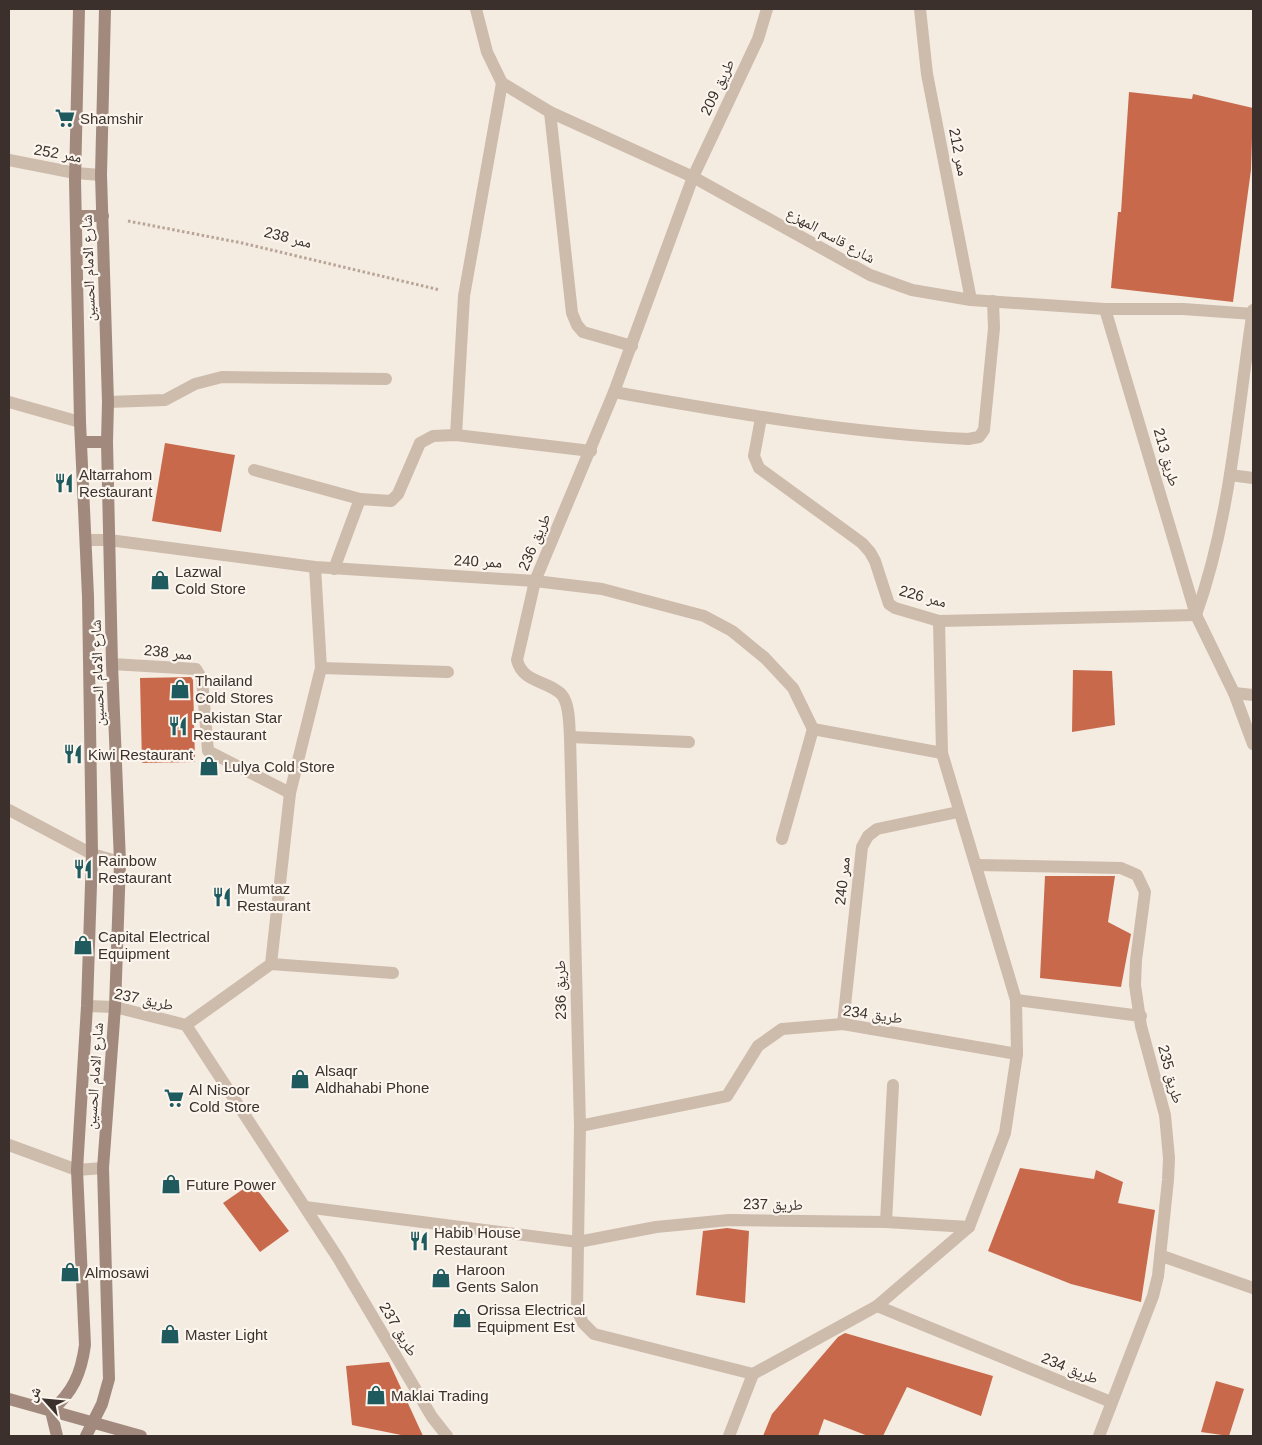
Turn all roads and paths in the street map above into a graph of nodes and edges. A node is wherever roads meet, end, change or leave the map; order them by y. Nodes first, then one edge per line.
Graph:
1 (80, 9) edge
2 (105, 9) edge
3 (476, 9) edge
4 (767, 9) edge
5 (920, 9) edge
6 (502, 84) junction
7 (550, 112) junction
8 (9, 160) edge
9 (76, 173) junction
10 (101, 175) junction
11 (693, 177) junction
12 (76, 216) junction
13 (103, 216) junction
14 (464, 296) junction
15 (971, 300) junction
16 (993, 301) junction
17 (1105, 308) junction
18 (1253, 310) edge
19 (1253, 314) edge
20 (632, 346) junction
21 (386, 379) dead end
22 (614, 392) junction
23 (9, 402) edge
24 (108, 402) junction
25 (761, 418) junction
26 (80, 422) junction
27 (456, 436) junction
28 (81, 442) junction
29 (107, 442) junction
30 (591, 451) junction
31 (254, 470) dead end
32 (1230, 475) junction
33 (1253, 478) edge
34 (360, 499) junction
35 (86, 540) junction
36 (109, 540) junction
37 (315, 567) junction
38 (334, 569) junction
39 (535, 581) junction
40 (1196, 615) junction
41 (939, 620) junction
42 (112, 664) junction
43 (321, 668) junction
44 (448, 672) dead end
45 (1234, 693) junction
46 (1253, 695) edge
47 (813, 729) junction
48 (570, 737) junction
49 (690, 742) dead end
50 (1253, 744) edge
51 (942, 753) junction
52 (290, 793) junction
53 (9, 810) edge
54 (958, 812) junction
55 (782, 839) dead end
56 (92, 854) junction
57 (120, 862) junction
58 (976, 865) junction
59 (271, 964) junction
60 (393, 974) dead end
61 (1016, 1000) junction
62 (87, 1006) junction
63 (115, 1007) junction
64 (1141, 1016) junction
65 (843, 1024) junction
66 (186, 1025) junction
67 (1017, 1054) junction
68 (893, 1085) dead end
69 (580, 1126) junction
70 (9, 1145) edge
71 (103, 1168) junction
72 (77, 1170) junction
73 (305, 1207) junction
74 (886, 1222) junction
75 (969, 1227) junction
76 (578, 1242) junction
77 (1162, 1256) junction
78 (1253, 1288) edge
79 (877, 1306) junction
80 (753, 1374) junction
81 (9, 1399) edge
82 (1111, 1402) junction
83 (51, 1411) junction
84 (432, 1417) junction
85 (94, 1423) junction
86 (57, 1436) edge
87 (86, 1436) edge
88 (141, 1436) edge
89 (437, 1436) edge
90 (447, 1436) edge
91 (729, 1436) edge
92 (1099, 1436) edge

1 - 9 street, شارع الامام الحسين
2 - 10 street, شارع الامام الحسين
3 - 6 street
4 - 11 street, طريق 209
5 - 15 street, ممر 212
6 - 7 street, شارع قاسم المهزع
6 - 14 street
7 - 11 street, شارع قاسم المهزع
7 - 20 street
8 - 9 street, ممر 252
9 - 10 street, ممر 252
9 - 12 street, شارع الامام الحسين
10 - 13 street, شارع الامام الحسين
11 - 15 street, شارع قاسم المهزع
11 - 20 street, طريق 236
12 - 13 street
12 - 26 street, شارع الامام الحسين
13 - 14 path, ممر 238
13 - 24 street, شارع الامام الحسين
14 - 27 street
15 - 16 street, شارع قاسم المهزع
16 - 17 street, شارع قاسم المهزع
16 - 25 street
17 - 19 street, شارع قاسم المهزع
17 - 40 street, طريق 213
18 - 19 street
19 - 32 street
20 - 22 street, طريق 236
21 - 24 street
22 - 25 street
22 - 30 street, طريق 236
23 - 26 street
24 - 29 street, شارع الامام الحسين
25 - 41 street, ممر 226
26 - 28 street, شارع الامام الحسين
27 - 30 street
27 - 34 street
28 - 29 street
28 - 35 street, شارع الامام الحسين
29 - 36 street, شارع الامام الحسين
30 - 39 street, طريق 236
31 - 34 street
32 - 33 street
32 - 40 street
34 - 38 street
35 - 36 street, ممر 240
35 - 56 street, شارع الامام الحسين
36 - 37 street, ممر 240
36 - 42 street, شارع الامام الحسين
37 - 38 street, ممر 240
37 - 43 street
38 - 39 street, ممر 240
39 - 47 street, ممر 240
39 - 48 street, طريق 236
40 - 41 street, ممر 226
40 - 45 street, طريق 213
41 - 51 street
42 - 52 street, ممر 238
42 - 57 street, شارع الامام الحسين
43 - 44 street
43 - 52 street
45 - 46 street
45 - 50 street, طريق 213
47 - 51 street
47 - 55 street
48 - 49 street
48 - 69 street, طريق 236
51 - 54 street
52 - 59 street
53 - 56 street
54 - 58 street
54 - 65 street, ممر 240
56 - 57 street
56 - 62 street, شارع الامام الحسين
57 - 63 street, شارع الامام الحسين
58 - 61 street
58 - 64 street, طريق 235
59 - 60 street
59 - 66 street
61 - 64 street
61 - 67 street
62 - 63 street, طريق 237
62 - 72 street, شارع الامام الحسين
63 - 66 street, طريق 237
63 - 71 street, شارع الامام الحسين
64 - 77 street, طريق 235
65 - 67 street, طريق 234
65 - 69 street, طريق 234
66 - 73 street, طريق 237
67 - 75 street
68 - 74 street
69 - 76 street, طريق 236
70 - 72 street
71 - 72 street
71 - 85 street, شارع الامام الحسين
72 - 83 street, شارع الامام الحسين
73 - 76 street, طريق 237
73 - 84 street, طريق 237
74 - 75 street, طريق 237
74 - 76 street, طريق 237
75 - 79 street
76 - 80 street
77 - 78 street
77 - 82 street, طريق 235
79 - 80 street
79 - 82 street, طريق 234
80 - 91 street
81 - 83 street
82 - 92 street, طريق 235
83 - 85 street
83 - 86 street
84 - 89 street, طريق 237
84 - 90 street, طريق 237
85 - 87 street, شارع الامام الحسين
85 - 88 street

